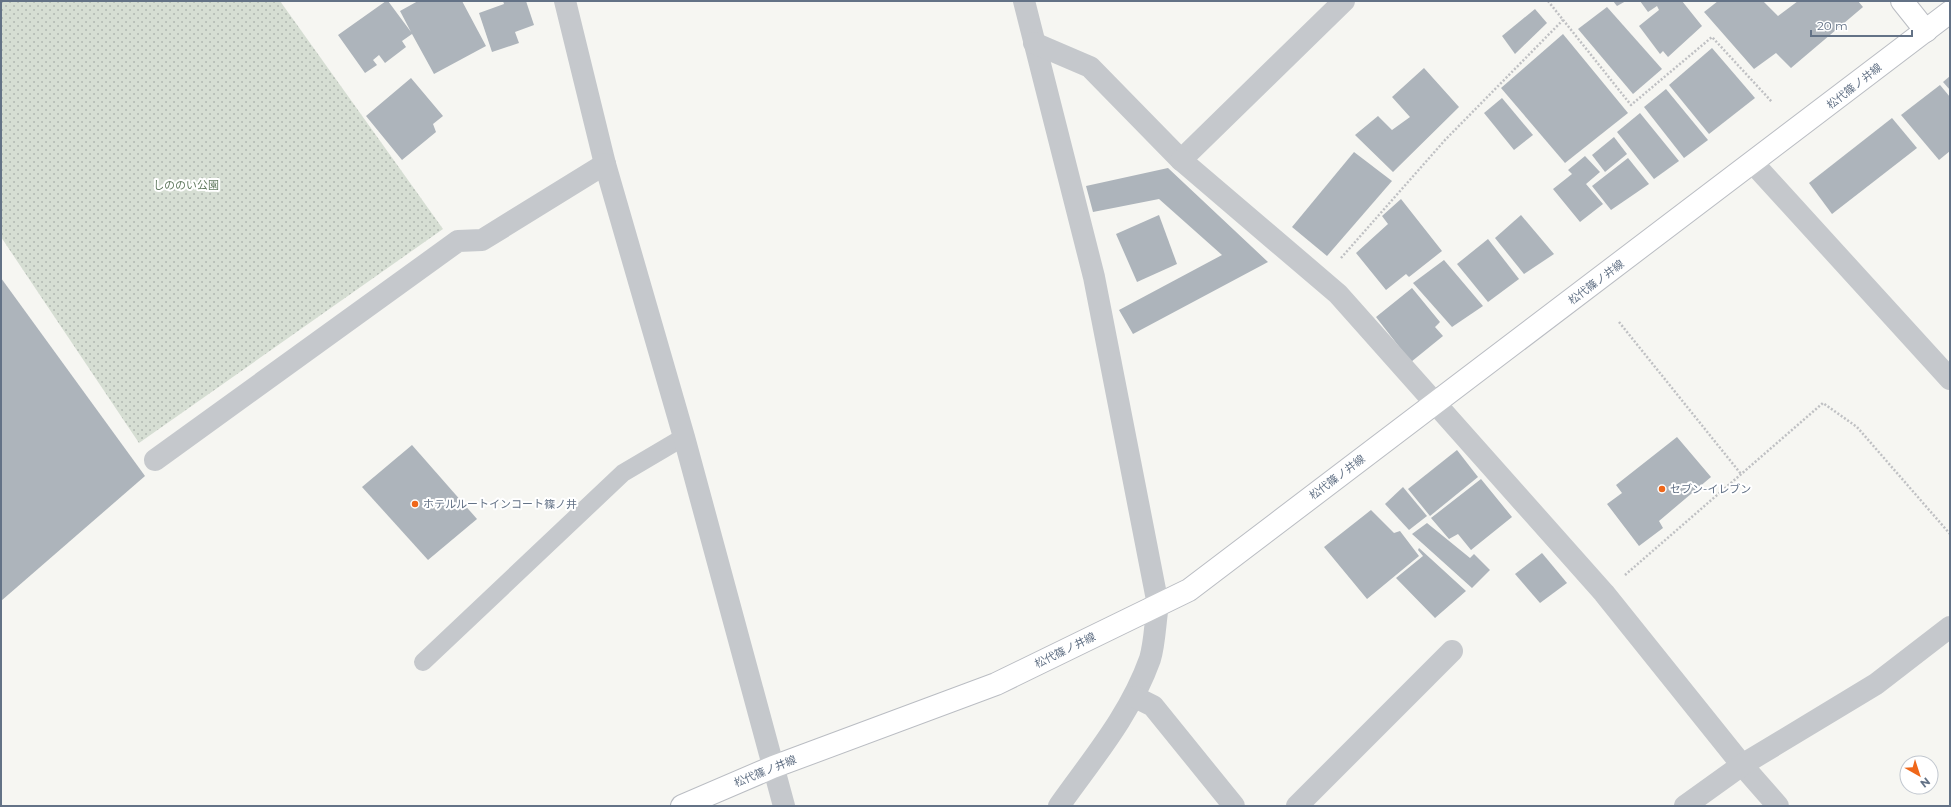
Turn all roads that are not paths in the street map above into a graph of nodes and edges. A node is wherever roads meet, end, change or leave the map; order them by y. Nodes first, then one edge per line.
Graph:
1 (565, 1) edge
2 (1024, 1) edge
3 (1344, 1) edge
4 (1902, 1) edge
5 (1950, 12) edge
6 (1926, 31) junction
7 (1034, 43) junction
8 (1181, 160) junction
9 (1753, 163) junction
10 (605, 164) junction
11 (1950, 379) edge
12 (1435, 403) junction
13 (684, 437) junction
14 (155, 460) dead end
15 (1158, 605) junction
16 (1950, 627) edge
17 (1452, 651) dead end
18 (423, 662) dead end
19 (1134, 697) junction
20 (1742, 765) junction
21 (773, 767) junction
22 (682, 806) edge
23 (784, 806) edge
24 (1059, 806) edge
25 (1234, 806) edge
26 (1297, 806) edge
27 (1685, 806) edge
28 (1778, 806) edge

1 - 10 street
2 - 7 street
3 - 8 street
4 - 6 main road
5 - 6 main road, 松代篠ノ井線
6 - 9 main road, 松代篠ノ井線
7 - 8 street
7 - 15 street
8 - 12 street
9 - 11 street
9 - 12 main road, 松代篠ノ井線
10 - 13 street
10 - 14 street
12 - 15 main road, 松代篠ノ井線
12 - 20 street
13 - 18 lane
13 - 21 street
15 - 19 street
15 - 21 main road, 松代篠ノ井線
16 - 20 street
17 - 26 street
19 - 24 street
19 - 25 street
20 - 27 street
20 - 28 street
21 - 22 main road, 松代篠ノ井線
21 - 23 street

